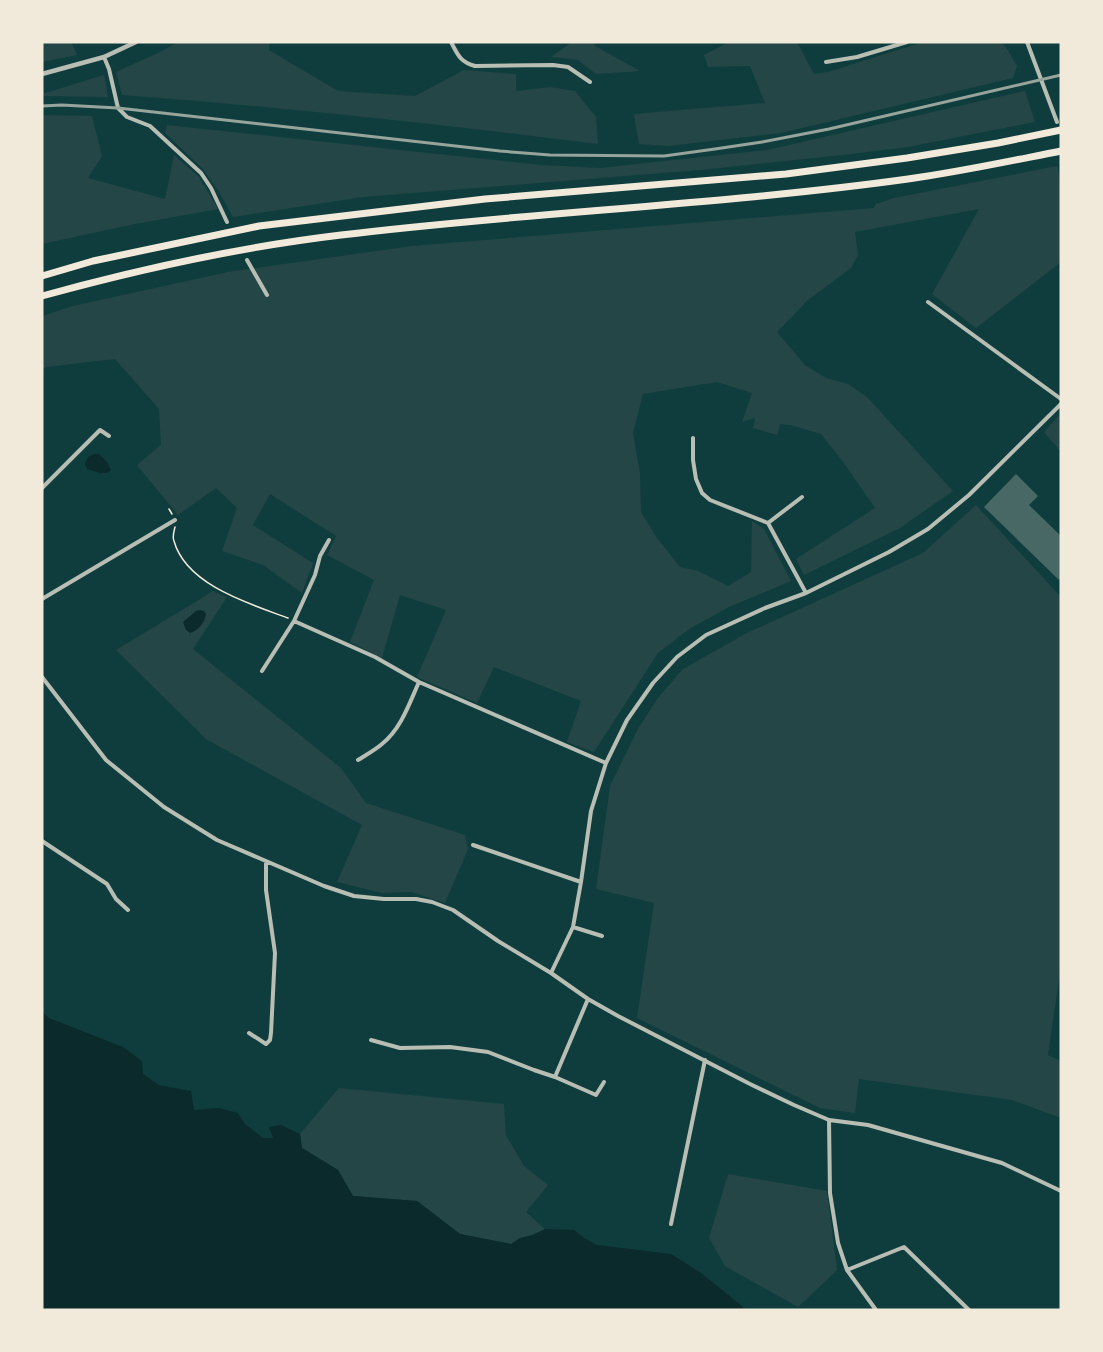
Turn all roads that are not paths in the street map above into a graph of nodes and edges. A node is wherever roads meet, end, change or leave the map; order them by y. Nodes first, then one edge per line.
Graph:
1 (136, 42) edge
2 (451, 42) edge
3 (907, 42) edge
4 (1027, 42) edge
5 (104, 57) junction
6 (826, 62) dead end
7 (42, 74) edge
8 (590, 82) dead end
9 (1059, 126) edge
10 (1061, 151) edge
11 (227, 222) dead end
12 (247, 260) dead end
13 (42, 276) edge
14 (267, 295) dead end
15 (42, 296) edge
16 (928, 302) dead end
17 (1061, 399) edge
18 (1061, 404) edge
19 (109, 436) dead end
20 (693, 438) dead end
21 (42, 488) edge
22 (802, 497) dead end
23 (175, 520) road end
24 (768, 523) junction
25 (329, 540) dead end
26 (806, 593) junction
27 (42, 599) edge
28 (294, 621) junction
29 (262, 671) dead end
30 (42, 677) edge
31 (419, 682) junction
32 (358, 760) dead end
33 (606, 763) junction
34 (42, 841) edge
35 (473, 845) dead end
36 (266, 861) junction
37 (581, 882) junction
38 (128, 910) dead end
39 (573, 927) junction
40 (602, 936) dead end
41 (551, 973) junction
42 (588, 999) junction
43 (249, 1034) dead end
44 (371, 1040) dead end
45 (705, 1060) junction
46 (555, 1077) junction
47 (604, 1082) dead end
48 (829, 1120) junction
49 (1061, 1191) edge
50 (671, 1224) dead end
51 (847, 1270) junction
52 (876, 1310) edge
53 (969, 1310) edge

1 - 5 street
2 - 8 street
3 - 6 street
4 - 9 street
5 - 7 street
5 - 11 street
9 - 13 highway
10 - 15 highway
12 - 14 street
16 - 17 street
18 - 26 street
19 - 21 street
20 - 24 street
22 - 24 street
23 - 27 street
24 - 26 street
25 - 28 street
26 - 33 street
28 - 29 street
28 - 31 street
30 - 36 street
31 - 32 street
31 - 33 street
33 - 37 street
34 - 38 street
35 - 37 street
36 - 41 street
36 - 43 street
37 - 39 street
39 - 40 street
39 - 41 street
41 - 42 street
42 - 45 street
42 - 46 street
44 - 46 street
45 - 48 street
45 - 50 street
46 - 47 street
48 - 49 street
48 - 51 street
51 - 52 street
51 - 53 street

